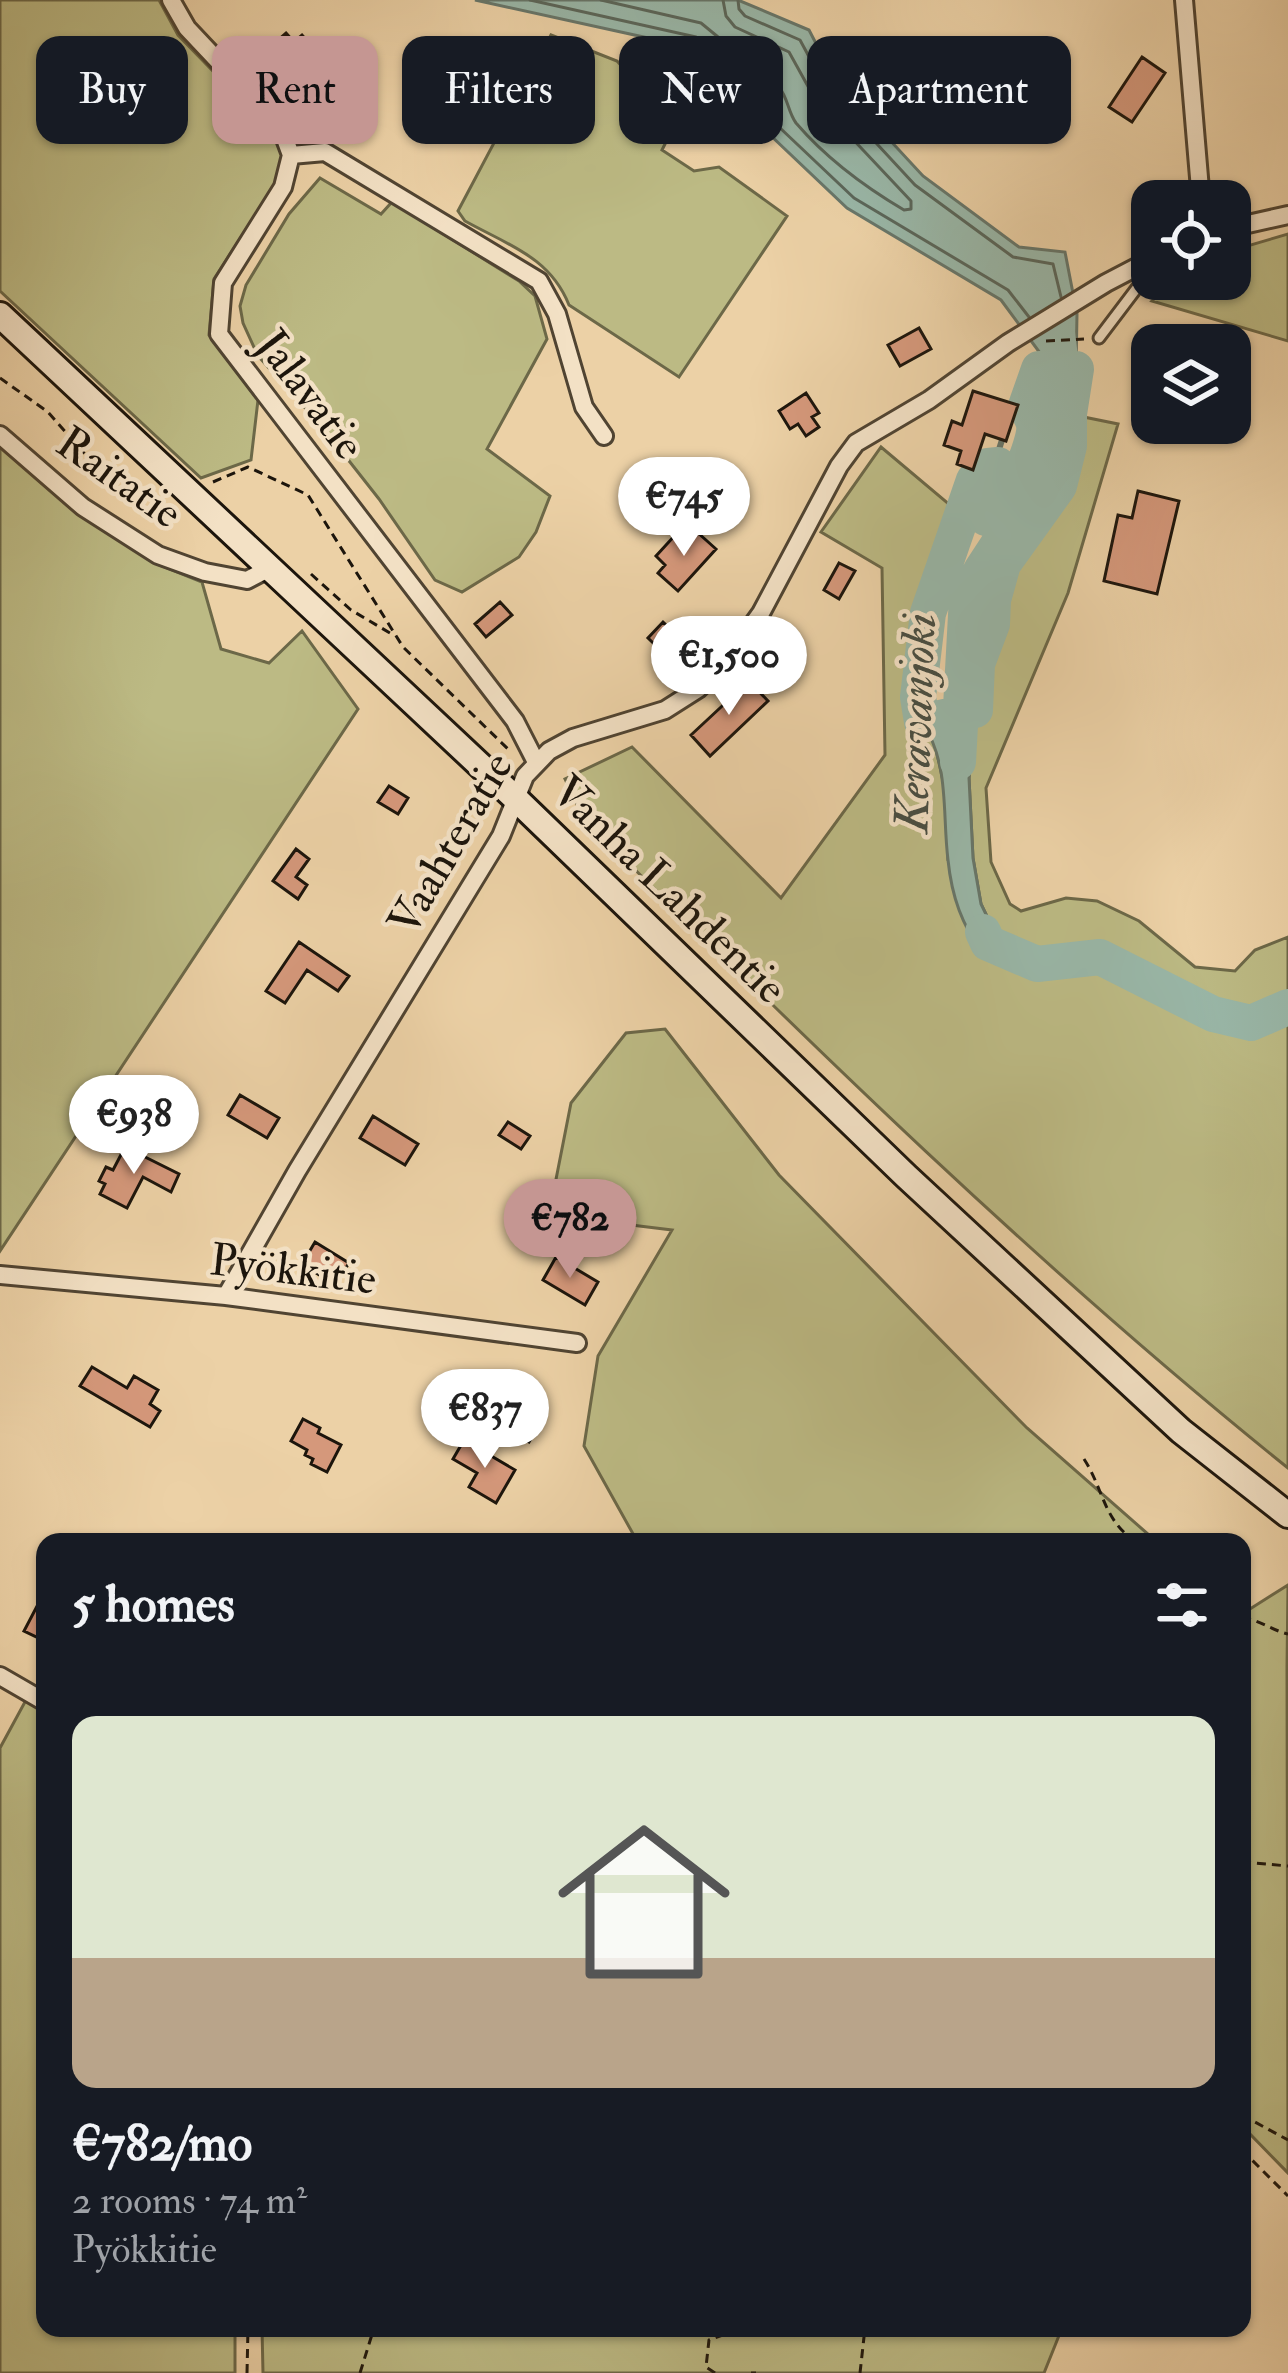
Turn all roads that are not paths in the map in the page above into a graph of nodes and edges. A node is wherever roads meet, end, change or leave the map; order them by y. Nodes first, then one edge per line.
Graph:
1 (171, 0) edge
2 (1184, 0) edge
3 (292, 155) junction
4 (1199, 180) edge
5 (1288, 215) edge
6 (1251, 223) edge
7 (1131, 270) edge
8 (1131, 296) edge
9 (0, 315) edge
10 (1099, 338) road end
11 (0, 435) edge
12 (604, 436) dead end
13 (270, 568) junction
14 (526, 779) junction
15 (0, 1275) edge
16 (226, 1296) junction
17 (577, 1342) dead end
18 (1288, 1515) edge
19 (0, 1676) edge
20 (36, 1697) edge

1 - 3 street
2 - 4 street
3 - 12 street
3 - 14 street, Jalavatie
5 - 6 street
7 - 14 street, Vaahteratie
8 - 10 lane
9 - 13 main road, Vanha Lahdentie
11 - 13 street, Raitatie
13 - 14 main road, Vanha Lahdentie
14 - 16 street, Vaahteratie
14 - 18 main road, Vanha Lahdentie
15 - 16 street, Pyökkitie
16 - 17 street, Pyökkitie
19 - 20 street

